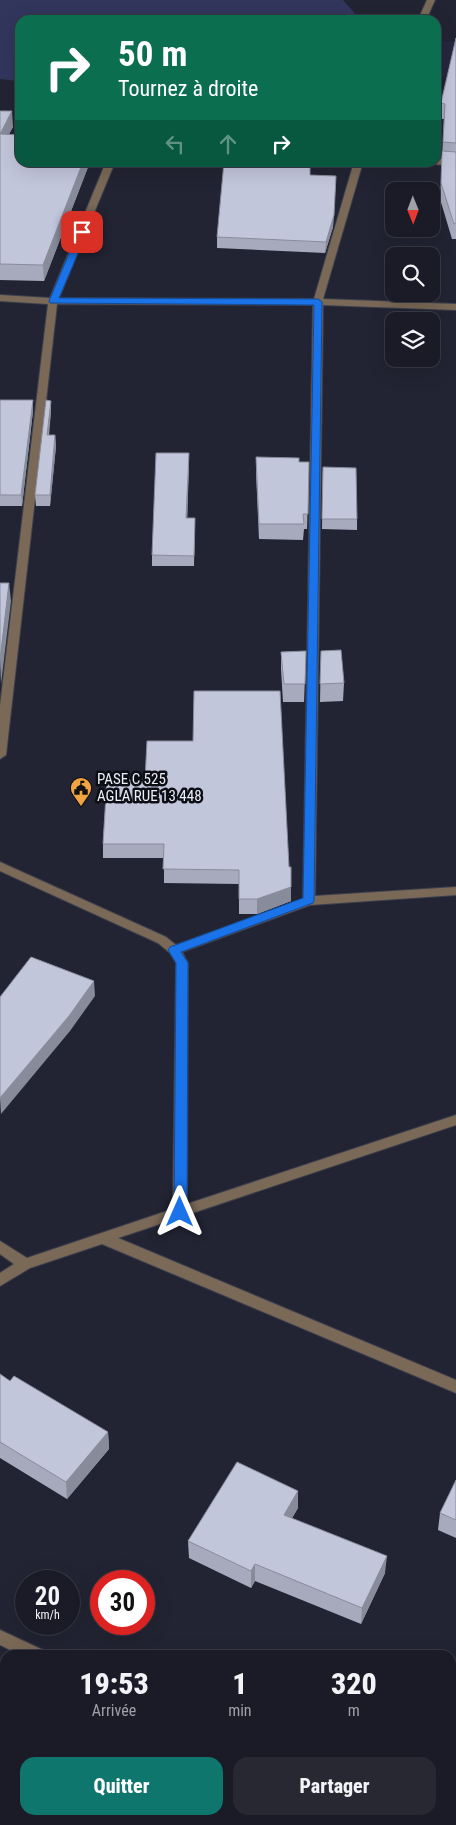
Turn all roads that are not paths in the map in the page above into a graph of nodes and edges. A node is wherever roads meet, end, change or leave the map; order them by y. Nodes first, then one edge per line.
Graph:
1 (431, 0) edge
2 (424, 15) edge
3 (441, 162) edge
4 (456, 163) edge
5 (109, 167) edge
6 (358, 167) edge
7 (0, 298) edge
8 (53, 301) junction
9 (318, 302) junction
10 (456, 307) edge
11 (0, 755) edge
12 (0, 866) edge
13 (456, 891) edge
14 (309, 901) junction
15 (174, 950) junction
16 (456, 1120) edge
17 (180, 1212) junction
18 (103, 1238) junction
19 (0, 1247) edge
20 (26, 1264) junction
21 (0, 1280) edge
22 (456, 1387) edge
23 (0, 1637) edge
24 (27, 1650) edge

1 - 2 street
3 - 4 street
5 - 8 street
6 - 9 street
7 - 8 street
8 - 9 street
8 - 11 street
9 - 10 street
9 - 14 street
12 - 15 street
13 - 14 street
14 - 15 street
15 - 17 street
16 - 17 street
17 - 18 street
18 - 20 street
18 - 22 street
19 - 20 street
20 - 21 street
23 - 24 street

